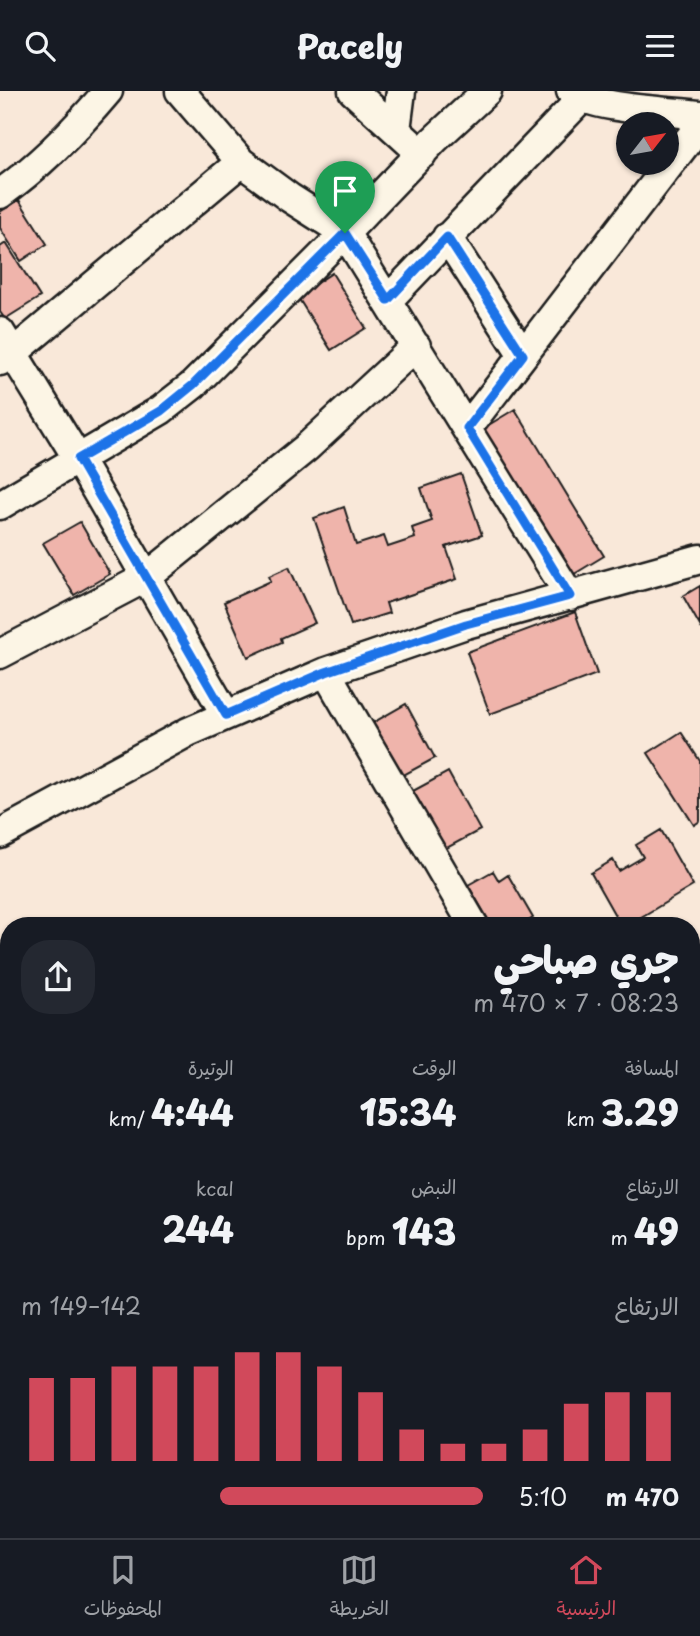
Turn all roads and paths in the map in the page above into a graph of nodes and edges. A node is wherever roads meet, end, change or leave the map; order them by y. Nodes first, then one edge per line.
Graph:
1 (108, 91) edge
2 (180, 91) edge
3 (353, 91) edge
4 (401, 91) edge
5 (487, 91) edge
6 (577, 94) edge
7 (700, 115) edge
8 (700, 125) edge
9 (396, 130) junction
10 (422, 154) junction
11 (241, 162) junction
12 (0, 194) edge
13 (345, 233) junction
14 (447, 237) junction
15 (388, 300) junction
16 (416, 346) junction
17 (4, 349) edge
18 (523, 355) junction
19 (467, 428) junction
20 (78, 459) junction
21 (0, 505) edge
22 (700, 559) edge
23 (148, 577) junction
24 (570, 596) junction
25 (0, 654) edge
26 (326, 672) junction
27 (226, 715) junction
28 (1, 833) edge
29 (469, 917) edge

1 - 12 street
2 - 11 street
3 - 9 street
4 - 9 street
5 - 10 street
6 - 7 street
6 - 14 street
8 - 18 street
9 - 10 street
10 - 13 street
11 - 13 street
11 - 17 street
13 - 15 street
13 - 20 street
14 - 15 street
14 - 18 street
15 - 16 street
16 - 19 street
16 - 23 street
17 - 20 street
18 - 19 street
19 - 24 street
20 - 21 street
20 - 23 street
22 - 24 street
23 - 25 street
23 - 27 street
24 - 26 street
26 - 27 street
26 - 29 street
27 - 28 street

